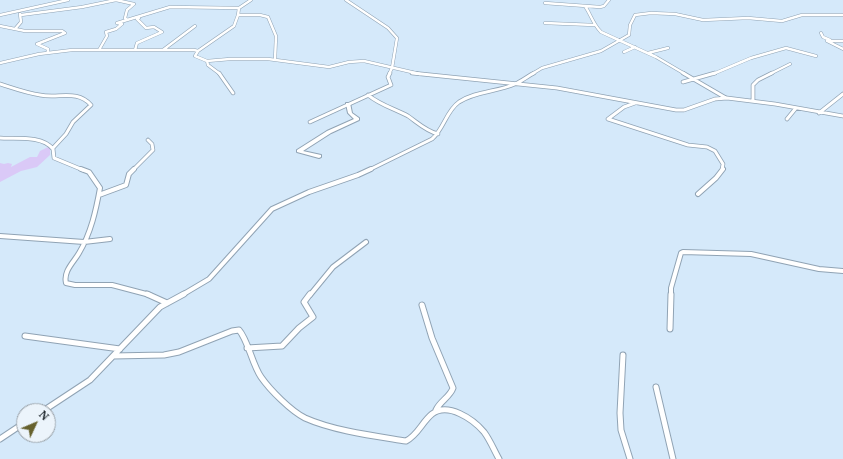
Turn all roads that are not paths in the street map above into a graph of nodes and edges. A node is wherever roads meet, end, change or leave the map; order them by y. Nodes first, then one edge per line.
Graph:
1 (68, 0) edge
2 (251, 0) edge
3 (346, 0) edge
4 (608, 0) edge
5 (137, 2) dead end
6 (544, 3) dead end
7 (134, 4) junction
8 (585, 6) junction
9 (239, 8) junction
10 (16, 12) junction
11 (0, 15) edge
12 (22, 15) junction
13 (238, 15) junction
14 (843, 15) edge
15 (141, 17) junction
16 (127, 20) junction
17 (545, 23) dead end
18 (594, 25) junction
19 (0, 26) edge
20 (195, 26) dead end
21 (16, 28) junction
22 (821, 33) dead end
23 (830, 40) junction
24 (619, 41) junction
25 (843, 41) edge
26 (635, 46) junction
27 (668, 48) dead end
28 (843, 49) edge
29 (99, 50) junction
30 (135, 50) junction
31 (162, 50) junction
32 (198, 51) junction
33 (624, 52) dead end
34 (44, 53) junction
35 (648, 53) junction
36 (816, 56) dead end
37 (275, 60) junction
38 (207, 61) junction
39 (0, 63) edge
40 (790, 64) dead end
41 (392, 68) junction
42 (695, 79) junction
43 (683, 82) dead end
44 (0, 84) edge
45 (515, 84) junction
46 (233, 93) dead end
47 (368, 95) junction
48 (843, 95) edge
49 (727, 98) junction
50 (753, 101) junction
51 (640, 102) junction
52 (348, 104) junction
53 (796, 108) junction
54 (819, 113) junction
55 (843, 116) edge
56 (787, 119) dead end
57 (310, 122) dead end
58 (438, 134) junction
59 (0, 138) edge
60 (148, 140) dead end
61 (53, 148) junction
62 (319, 156) dead end
63 (99, 194) junction
64 (698, 194) dead end
65 (0, 236) edge
66 (110, 238) dead end
67 (84, 242) junction
68 (366, 242) dead end
69 (843, 271) edge
70 (167, 303) junction
71 (422, 305) dead end
72 (670, 329) dead end
73 (25, 336) dead end
74 (247, 348) junction
75 (120, 349) junction
76 (623, 355) dead end
77 (114, 356) junction
78 (656, 387) dead end
79 (55, 403) edge
80 (436, 410) junction
81 (16, 429) edge
82 (0, 439) edge
83 (499, 459) edge
84 (630, 459) edge
85 (673, 459) edge

1 - 10 street
2 - 9 street
3 - 41 street
4 - 8 street
5 - 7 street
6 - 8 street
7 - 12 street
7 - 16 street
8 - 18 street
9 - 13 street
9 - 15 street
10 - 11 street
10 - 12 street
12 - 21 street
13 - 32 street
13 - 37 street
14 - 24 street
15 - 16 street
15 - 30 street
16 - 29 street
17 - 18 street
18 - 24 street
19 - 21 street
20 - 31 street
21 - 34 street
22 - 23 street
23 - 25 street
23 - 28 street
24 - 26 street
24 - 45 street
26 - 33 street
26 - 35 street
27 - 35 street
29 - 30 street
29 - 34 street
30 - 31 street
31 - 32 street
32 - 38 street
34 - 39 street
35 - 42 street
36 - 42 street
37 - 38 street
37 - 41 street
38 - 46 street
40 - 50 street
41 - 45 street
41 - 47 street
42 - 43 street
42 - 49 street
44 - 61 street
45 - 51 street
45 - 58 street
47 - 52 street
47 - 58 street
48 - 54 street
49 - 50 street
49 - 51 street
50 - 53 street
51 - 64 street
52 - 57 street
52 - 62 street
53 - 54 street
53 - 56 street
54 - 55 street
58 - 70 street
59 - 61 street
60 - 63 street
61 - 63 street
63 - 67 street
65 - 67 street
66 - 67 street
67 - 70 street
68 - 74 street
69 - 72 street
70 - 75 street
71 - 80 street
73 - 75 street
74 - 77 street
74 - 80 street
75 - 77 street
76 - 84 street
77 - 79 street
78 - 85 street
80 - 83 street
81 - 82 street

